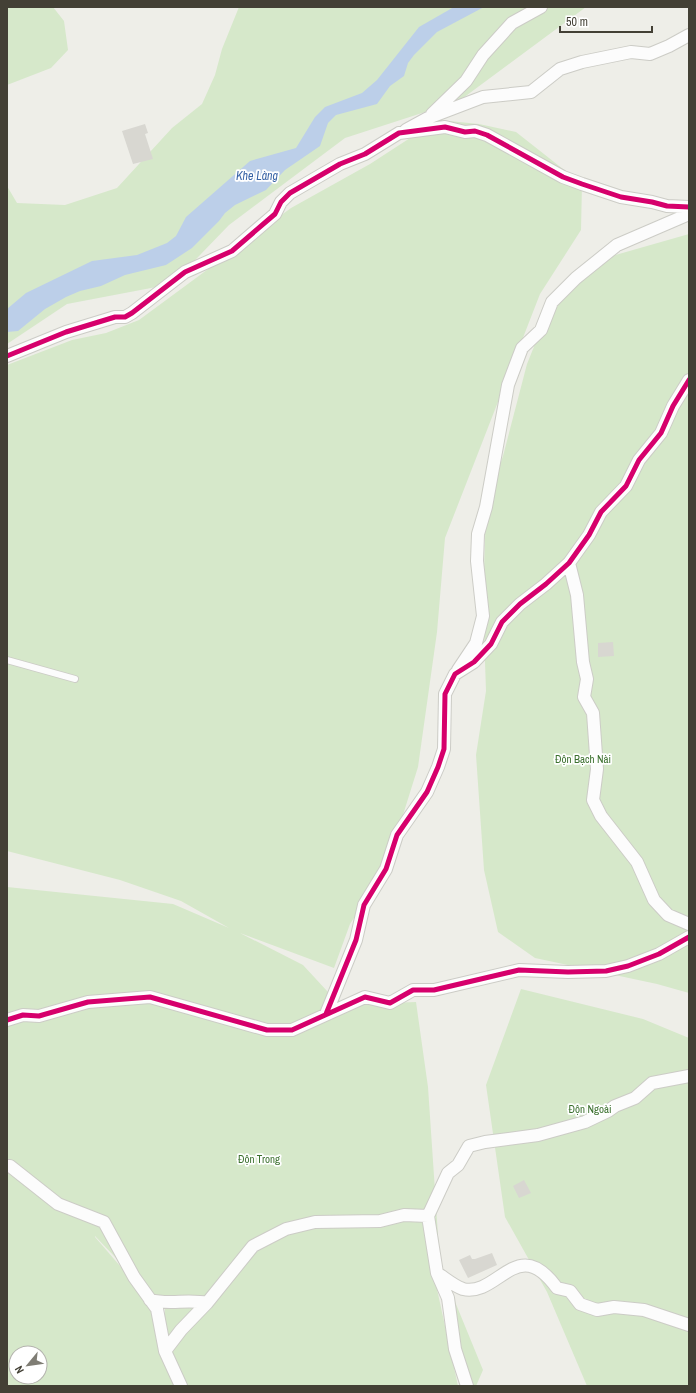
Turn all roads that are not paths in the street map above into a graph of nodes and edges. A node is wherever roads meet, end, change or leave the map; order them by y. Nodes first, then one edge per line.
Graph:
1 (541, 7) edge
2 (689, 36) edge
3 (428, 118) junction
4 (399, 133) junction
5 (689, 207) edge
6 (689, 214) edge
7 (7, 356) edge
8 (689, 380) edge
9 (569, 563) junction
10 (7, 660) edge
11 (455, 674) junction
12 (75, 679) dead end
13 (689, 924) edge
14 (689, 938) edge
15 (326, 1014) junction
16 (7, 1020) edge
17 (689, 1076) edge
18 (7, 1166) edge
19 (428, 1216) junction
20 (437, 1273) junction
21 (150, 1300) junction
22 (207, 1303) junction
23 (689, 1325) edge
24 (165, 1351) junction
25 (181, 1386) edge
26 (467, 1386) edge

1 - 3 street
2 - 3 street
3 - 4 street
4 - 5 street
4 - 7 street
6 - 11 street
8 - 9 street
9 - 11 street
9 - 13 street
10 - 12 lane
11 - 15 street
14 - 15 street
15 - 16 street
17 - 19 street
18 - 21 street
19 - 20 street
19 - 22 street
20 - 23 street
20 - 26 street
21 - 22 street
21 - 24 street
22 - 24 street
24 - 25 street

